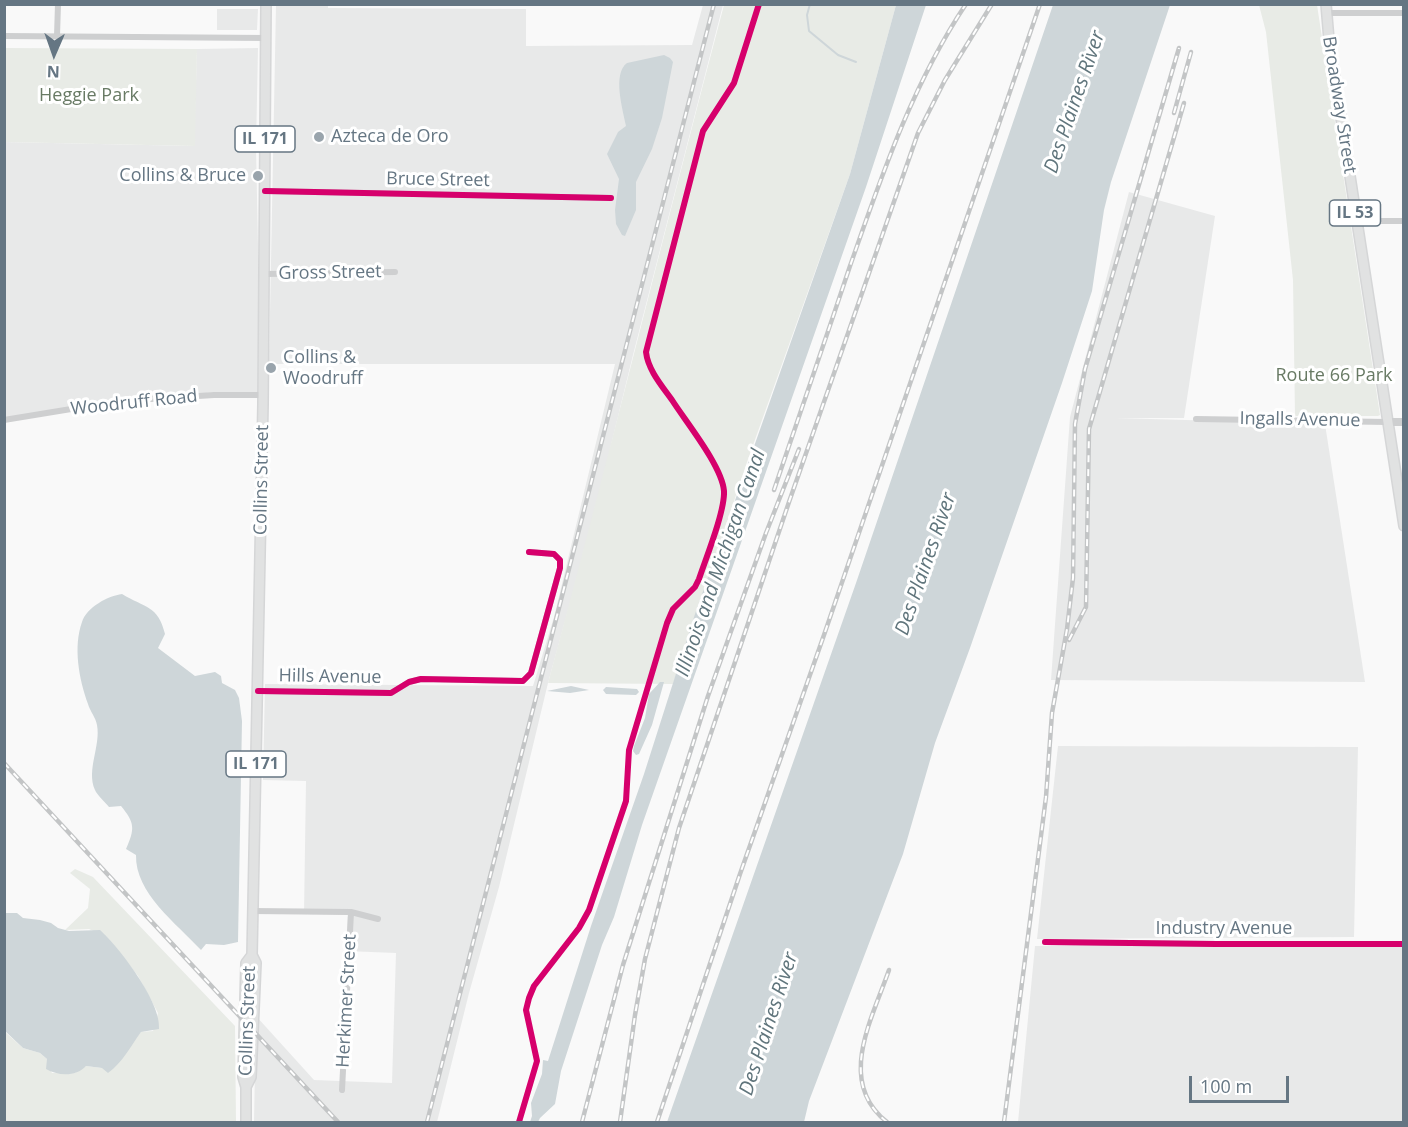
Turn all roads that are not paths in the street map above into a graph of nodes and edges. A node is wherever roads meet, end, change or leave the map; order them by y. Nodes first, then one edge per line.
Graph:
1 (58, 4) edge
2 (266, 4) edge
3 (1326, 9) edge
4 (1404, 13) edge
5 (4, 36) edge
6 (57, 36) junction
7 (266, 38) junction
8 (265, 191) junction
9 (611, 198) dead end
10 (1357, 221) junction
11 (1404, 221) edge
12 (395, 272) dead end
13 (265, 274) junction
14 (263, 395) junction
15 (1196, 418) dead end
16 (4, 420) edge
17 (1387, 422) junction
18 (1404, 422) edge
19 (1404, 526) edge
20 (529, 552) dead end
21 (258, 691) junction
22 (253, 911) junction
23 (351, 912) junction
24 (378, 919) dead end
25 (1045, 942) dead end
26 (1404, 944) edge
27 (342, 1090) dead end
28 (246, 1122) edge

1 - 6 street
2 - 7 main road, Collins Street / IL 171
3 - 4 street
3 - 10 main road, Broadway Street / IL 53
5 - 6 street
6 - 7 street
7 - 8 main road, Collins Street / IL 171
8 - 9 street, Bruce Street
8 - 13 main road, Collins Street / IL 171
10 - 11 street
10 - 17 main road, Broadway Street / IL 53
12 - 13 street, Gross Street
13 - 14 main road, Collins Street / IL 171
14 - 16 street, Woodruff Road
14 - 21 main road, Collins Street / IL 171
15 - 17 street, Ingalls Avenue
17 - 18 street, Ingalls Avenue
17 - 19 main road, Broadway Street / IL 53
20 - 21 street, Hills Avenue
21 - 22 main road, Collins Street / IL 171
22 - 23 street
22 - 28 main road, Collins Street / IL 171
23 - 24 street
23 - 27 street, Herkimer Street
25 - 26 street, Industry Avenue

